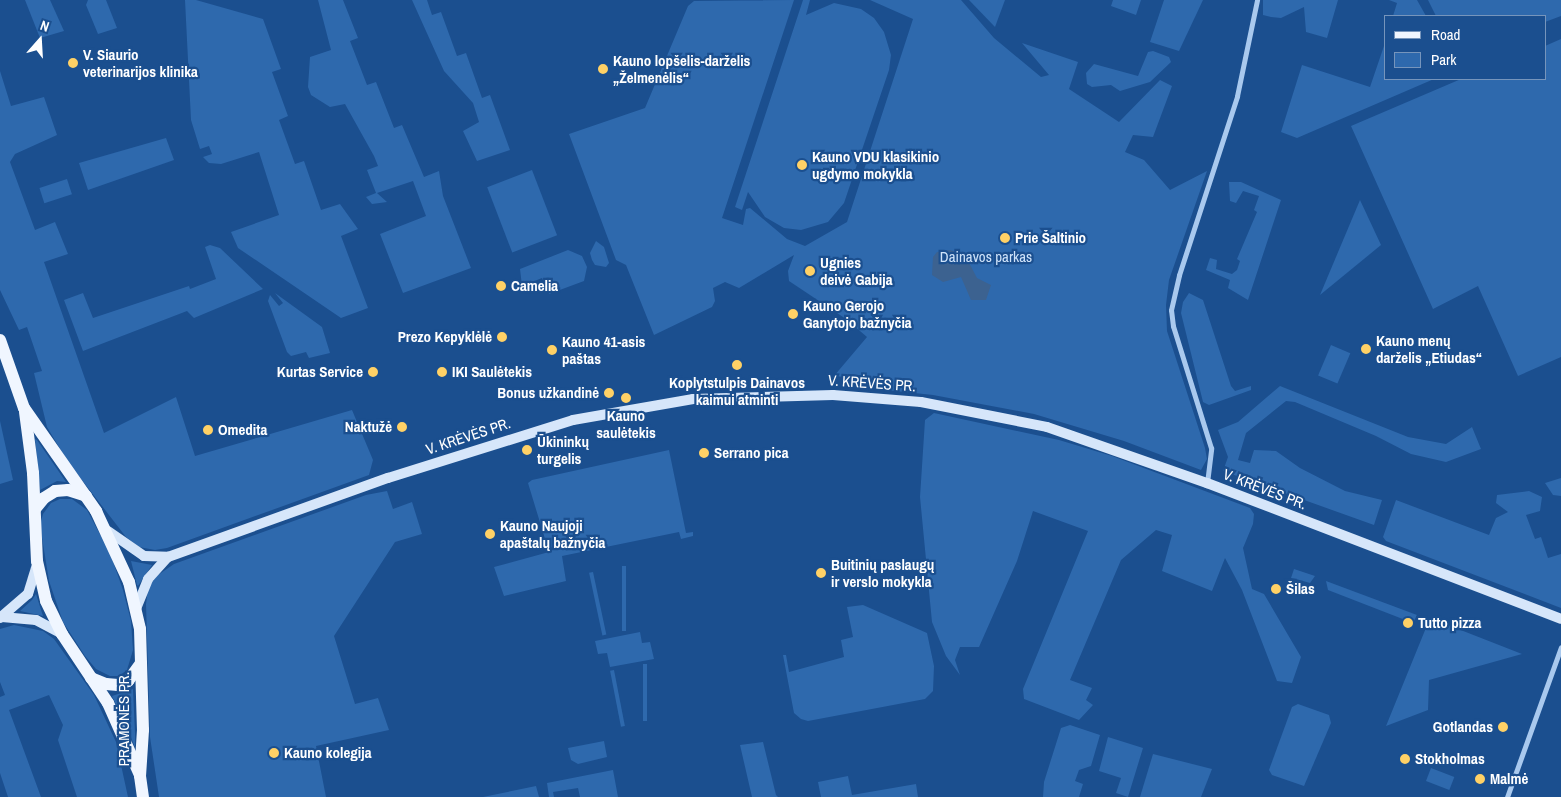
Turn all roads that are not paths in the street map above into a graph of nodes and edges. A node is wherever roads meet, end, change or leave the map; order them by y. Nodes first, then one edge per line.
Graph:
1 (1257, 0) edge
2 (0, 340) edge
3 (24, 408) junction
4 (1207, 483) junction
5 (86, 496) junction
6 (35, 509) junction
7 (108, 532) junction
8 (168, 557) junction
9 (37, 561) junction
10 (136, 609) junction
11 (1, 617) edge
12 (1561, 619) edge
13 (62, 634) junction
14 (1561, 647) edge
15 (141, 662) junction
16 (91, 678) junction
17 (140, 776) junction
18 (143, 797) edge
19 (1507, 797) edge

1 - 4 street
2 - 3 main road
3 - 5 main road
3 - 6 main road
4 - 8 main road, V. KRĖVĖS PR.
4 - 12 main road, V. KRĖVĖS PR.
5 - 6 main road
5 - 7 main road, PRAMONĖS PR.
6 - 9 main road, PRAMONĖS PR.
7 - 8 main road, V. KRĖVĖS PR.
7 - 10 main road, PRAMONĖS PR.
8 - 10 main road, V. KRĖVĖS PR.
9 - 11 main road
9 - 13 main road, PRAMONĖS PR.
10 - 15 main road, PRAMONĖS PR.
11 - 13 main road
13 - 16 main road, PRAMONĖS PR.
14 - 19 street
15 - 16 main road
15 - 17 main road, PRAMONĖS PR.
16 - 17 main road, PRAMONĖS PR.
17 - 18 main road, PRAMONĖS PR.

